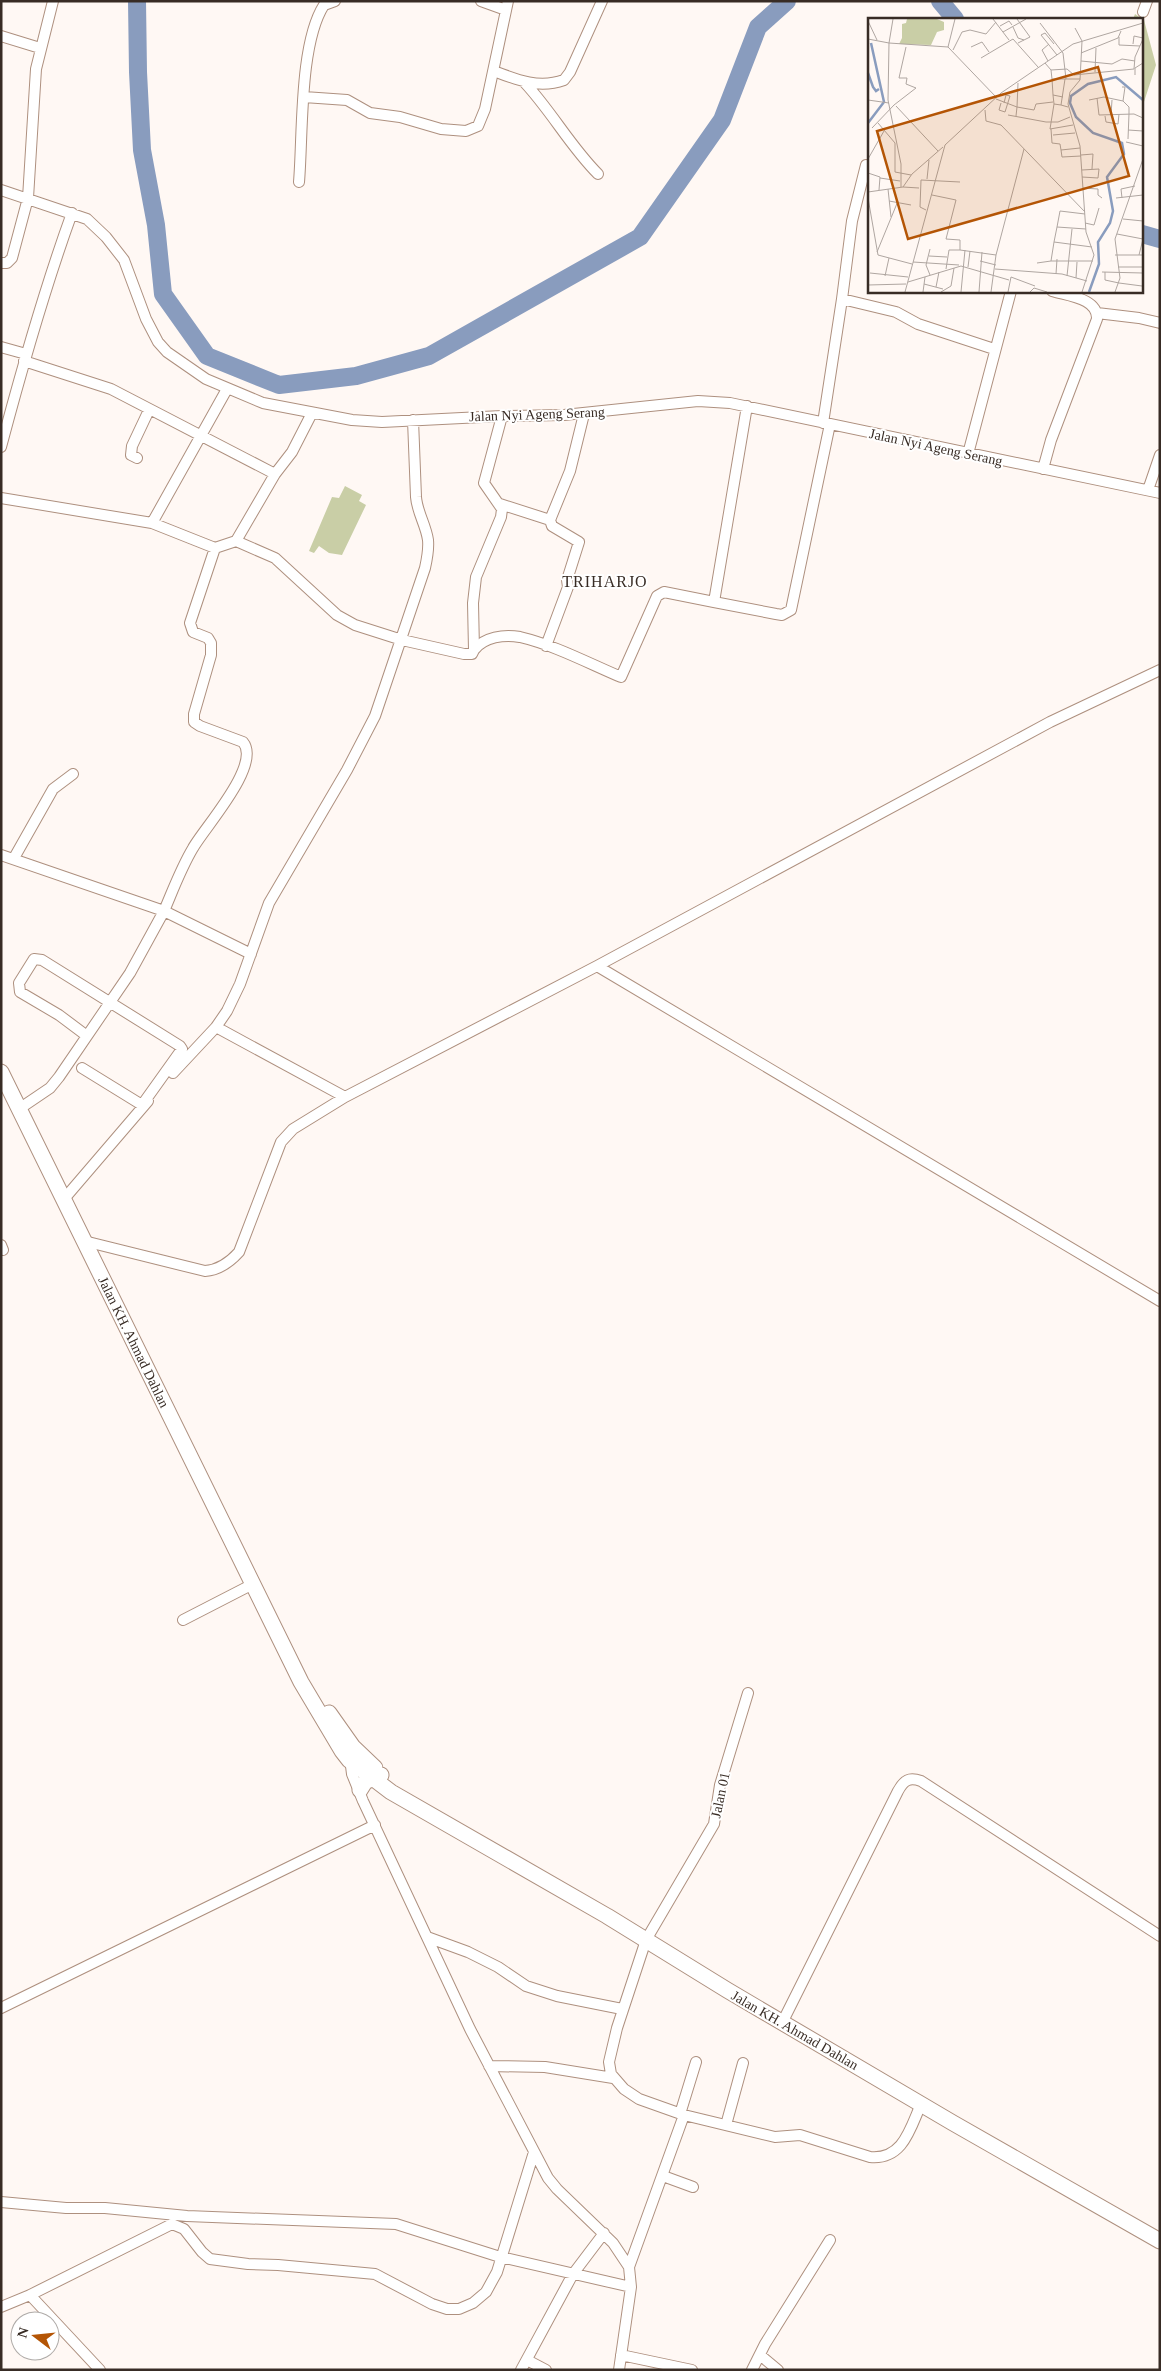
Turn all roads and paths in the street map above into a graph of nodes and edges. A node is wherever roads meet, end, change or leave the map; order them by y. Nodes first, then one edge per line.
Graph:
1 (54, 1) edge
2 (335, 1) edge
3 (480, 1) edge
4 (602, 1) edge
5 (1146, 1) edge
6 (507, 6) edge
7 (1143, 12) dead end
8 (1, 36) edge
9 (40, 48) junction
10 (494, 71) junction
11 (525, 83) junction
12 (304, 97) junction
13 (866, 165) dead end
14 (598, 174) dead end
15 (299, 182) dead end
16 (1, 190) edge
17 (28, 198) junction
18 (72, 213) junction
19 (1, 263) edge
20 (1011, 292) edge
21 (1056, 292) edge
22 (842, 299) junction
23 (1097, 313) junction
24 (1160, 323) edge
25 (1, 348) edge
26 (994, 349) junction
27 (25, 357) junction
28 (227, 389) junction
29 (747, 406) junction
30 (148, 410) junction
31 (312, 413) junction
32 (584, 414) junction
33 (502, 416) junction
34 (413, 420) junction
35 (826, 423) junction
36 (199, 436) junction
37 (1, 447) edge
38 (968, 454) junction
39 (1160, 455) edge
40 (138, 458) dead end
41 (1043, 469) junction
42 (275, 474) junction
43 (1148, 490) junction
44 (1160, 493) edge
45 (1, 498) edge
46 (500, 504) junction
47 (550, 520) junction
48 (152, 523) junction
49 (236, 541) junction
50 (215, 548) junction
51 (714, 602) junction
52 (402, 640) junction
53 (546, 646) junction
54 (474, 650) junction
55 (1160, 670) edge
56 (73, 774) dead end
57 (1, 856) edge
58 (14, 858) junction
59 (164, 911) junction
60 (251, 954) junction
61 (597, 966) junction
62 (110, 1003) junction
63 (216, 1027) junction
64 (87, 1036) junction
65 (82, 1068) dead end
66 (1, 1072) edge
67 (7, 1097) edge
68 (345, 1097) junction
69 (19, 1109) junction
70 (64, 1199) junction
71 (84, 1240) junction
72 (1160, 1301) edge
73 (250, 1586) junction
74 (183, 1620) dead end
75 (748, 1693) dead end
76 (351, 1754) junction
77 (378, 1776) junction
78 (360, 1790) junction
79 (375, 1825) junction
80 (426, 1936) junction
81 (1160, 1936) edge
82 (646, 1940) junction
83 (1, 2008) edge
84 (622, 2009) junction
85 (782, 2023) junction
86 (696, 2062) dead end
87 (743, 2063) dead end
88 (489, 2066) junction
89 (613, 2078) junction
90 (921, 2104) junction
91 (682, 2115) junction
92 (726, 2125) junction
93 (534, 2152) junction
94 (663, 2176) junction
95 (693, 2187) dead end
96 (1, 2202) edge
97 (604, 2234) junction
98 (830, 2240) dead end
99 (1160, 2241) edge
100 (503, 2258) junction
101 (629, 2267) junction
102 (573, 2274) junction
103 (631, 2287) junction
104 (30, 2296) junction
105 (1, 2307) edge
106 (760, 2354) junction
107 (621, 2355) junction
108 (527, 2360) junction
109 (100, 2370) edge
110 (521, 2370) edge
111 (546, 2370) edge
112 (618, 2370) edge
113 (692, 2370) edge
114 (752, 2370) edge
115 (778, 2370) edge

1 - 9 street
2 - 12 street
3 - 6 street
4 - 11 street
5 - 7 street
6 - 10 street
8 - 9 street
9 - 17 street
10 - 11 street
10 - 12 street
11 - 14 street
12 - 15 street
13 - 22 street
16 - 17 street, Jalan Nyi Ageng Serang
17 - 18 street, Jalan Nyi Ageng Serang
17 - 19 street
18 - 27 street
18 - 28 street, Jalan Nyi Ageng Serang
20 - 26 street
21 - 23 street
22 - 26 street
22 - 35 street
23 - 24 street
23 - 41 street
25 - 27 street
26 - 38 street
27 - 30 street
27 - 37 street
28 - 31 street, Jalan Nyi Ageng Serang
28 - 36 street
29 - 32 street, Jalan Nyi Ageng Serang
29 - 35 street, Jalan Nyi Ageng Serang
29 - 51 street
30 - 36 street
30 - 40 street
31 - 34 street, Jalan Nyi Ageng Serang
31 - 42 street
32 - 33 street, Jalan Nyi Ageng Serang
32 - 47 street
33 - 34 street, Jalan Nyi Ageng Serang
33 - 46 street
34 - 52 street
35 - 38 street, Jalan Nyi Ageng Serang
35 - 51 street
36 - 42 street
36 - 48 street
38 - 41 street, Jalan Nyi Ageng Serang
39 - 43 street
41 - 43 street, Jalan Nyi Ageng Serang
42 - 49 street
43 - 44 street, Jalan Nyi Ageng Serang
45 - 48 street
46 - 47 street
46 - 54 street
47 - 53 street
48 - 50 street
49 - 50 street
49 - 52 street
50 - 59 street
51 - 53 street
52 - 54 street
52 - 60 street
53 - 54 street
55 - 61 street
56 - 58 street
57 - 58 street
58 - 59 street
59 - 60 street
59 - 62 street
60 - 63 street
61 - 68 street
61 - 72 street
62 - 64 street
62 - 64 street
62 - 65 street
63 - 68 street
63 - 70 street
64 - 69 street
66 - 67 highway, Jalan KH. Ahmad Dahlan
67 - 69 highway, Jalan KH. Ahmad Dahlan
68 - 71 street
69 - 70 highway, Jalan KH. Ahmad Dahlan
70 - 71 highway, Jalan KH. Ahmad Dahlan
71 - 73 highway, Jalan KH. Ahmad Dahlan
73 - 74 street
73 - 76 highway, Jalan KH. Ahmad Dahlan
75 - 82 street, Jalan 01
76 - 77 highway, Jalan KH. Ahmad Dahlan
76 - 78 street
77 - 78 highway
77 - 82 highway, Jalan KH. Ahmad Dahlan
78 - 79 street
79 - 80 street
79 - 83 street
80 - 84 street
80 - 88 street
81 - 85 street
82 - 84 street, Jalan 01
82 - 85 highway, Jalan KH. Ahmad Dahlan
84 - 89 street, Jalan 01
85 - 90 highway, Jalan KH. Ahmad Dahlan
86 - 91 street
87 - 92 street
88 - 89 street
88 - 93 street
89 - 91 street
90 - 92 street
90 - 99 highway, Jalan KH. Ahmad Dahlan
91 - 92 street
91 - 94 street
93 - 97 street
93 - 100 street
94 - 95 street
94 - 101 street
96 - 100 street
97 - 101 street
97 - 102 street
98 - 106 street
100 - 102 street
100 - 104 street
101 - 103 street
102 - 103 street
102 - 108 street
103 - 107 street
104 - 105 street
104 - 109 street
106 - 114 street
106 - 115 street
107 - 112 street
107 - 113 street
108 - 110 street
108 - 111 street

